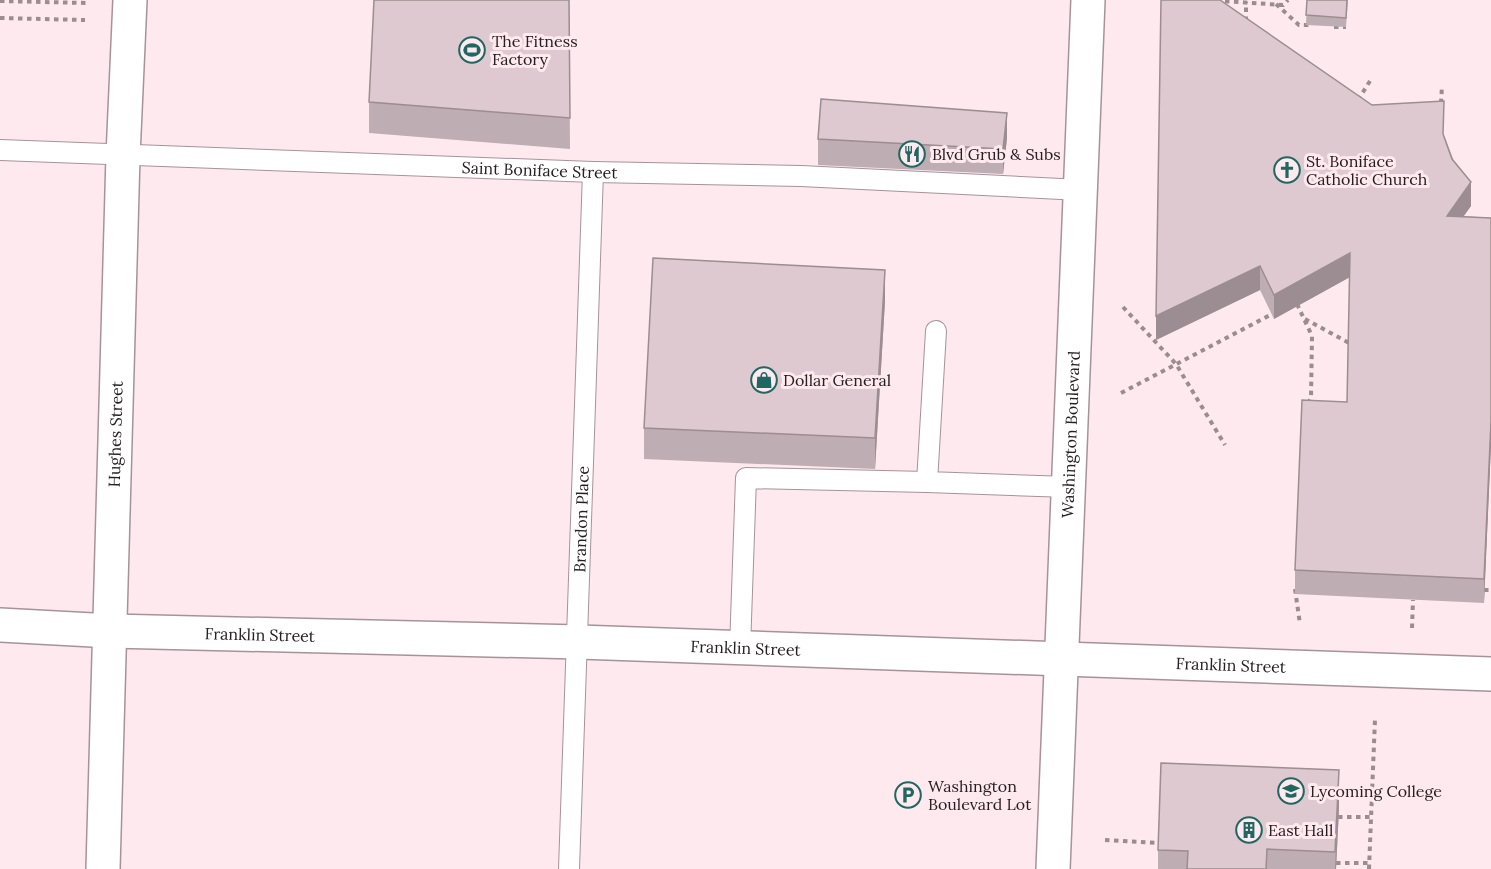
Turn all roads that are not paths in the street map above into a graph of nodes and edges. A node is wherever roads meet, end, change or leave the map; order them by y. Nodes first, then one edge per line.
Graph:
1 (130, 0) edge
2 (1088, 0) edge
3 (0, 150) edge
4 (123, 156) junction
5 (593, 172) junction
6 (1081, 190) junction
7 (936, 331) dead end
8 (927, 482) junction
9 (1069, 487) junction
10 (0, 625) edge
11 (111, 631) junction
12 (579, 642) junction
13 (740, 648) junction
14 (1063, 659) junction
15 (1491, 674) edge
16 (103, 869) edge
17 (569, 869) edge
18 (1053, 869) edge

1 - 4 street, Hughes Street
2 - 6 street, Washington Boulevard
3 - 4 lane, Saint Boniface Street
4 - 5 lane, Saint Boniface Street
4 - 11 street, Hughes Street
5 - 6 lane, Saint Boniface Street
5 - 12 lane, Brandon Place
6 - 9 street, Washington Boulevard
7 - 8 lane
8 - 9 lane
8 - 13 lane
9 - 14 street, Washington Boulevard
10 - 11 street, Franklin Street
11 - 12 street, Franklin Street
11 - 16 street, Hughes Street
12 - 13 street, Franklin Street
12 - 17 lane, Brandon Place
13 - 14 street, Franklin Street
14 - 15 street, Franklin Street
14 - 18 street, Washington Boulevard

